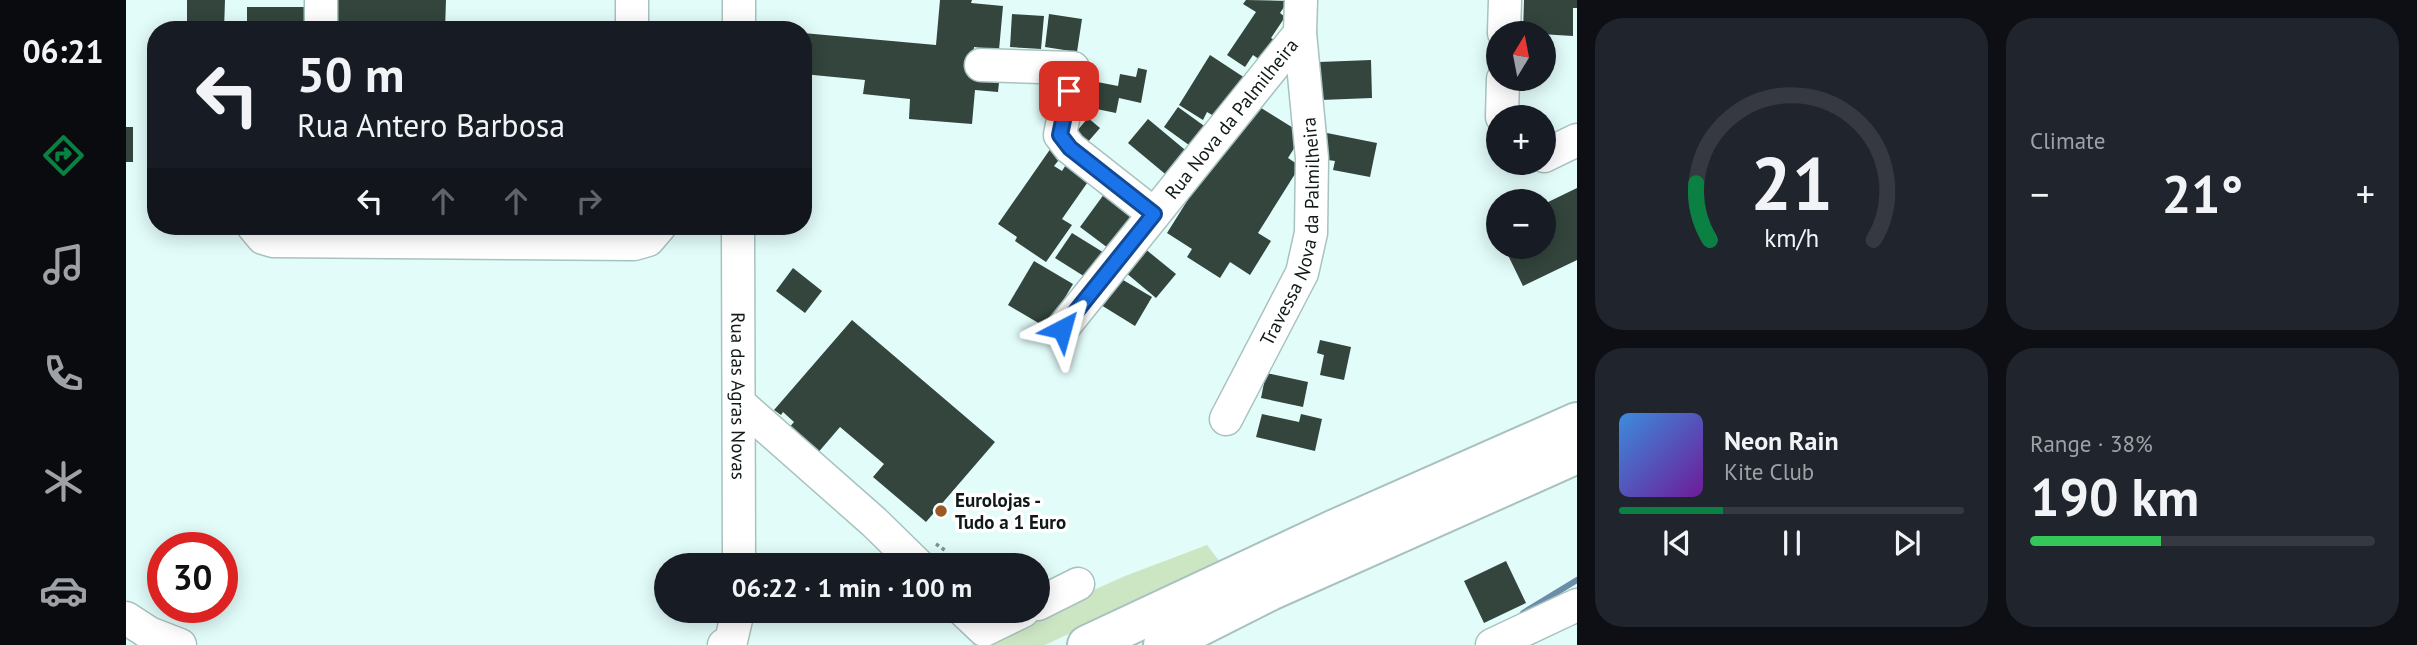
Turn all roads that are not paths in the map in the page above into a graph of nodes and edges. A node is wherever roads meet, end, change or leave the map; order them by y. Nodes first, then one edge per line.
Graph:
1 (632, 0) edge
2 (739, 0) edge
3 (1301, 0) edge
4 (1505, 0) edge
5 (632, 21) edge
6 (739, 21) edge
7 (1504, 21) edge
8 (1300, 33) junction
9 (981, 65) dead end
10 (1577, 140) edge
11 (1556, 150) edge
12 (1154, 214) junction
13 (260, 235) edge
14 (372, 235) edge
15 (414, 235) edge
16 (652, 235) edge
17 (738, 235) edge
18 (1062, 329) dead end
19 (739, 403) junction
20 (1226, 419) dead end
21 (1577, 422) edge
22 (1577, 454) edge
23 (1422, 523) junction
24 (738, 553) edge
25 (906, 553) edge
26 (1078, 584) dead end
27 (1050, 598) edge
28 (1577, 605) edge
29 (735, 623) edge
30 (976, 623) edge
31 (1000, 623) edge
32 (136, 633) edge
33 (180, 645) edge
34 (724, 645) edge
35 (1087, 645) edge
36 (1163, 645) edge
37 (1215, 645) edge
38 (1492, 645) edge

1 - 5 street
2 - 6 street
3 - 8 street, Rua Nova da Palmilheira
4 - 7 street
8 - 12 street, Rua Nova da Palmilheira
8 - 20 street, Travessa Nova da Palmilheira
9 - 12 street
10 - 11 street
12 - 18 street, Rua Nova da Palmilheira
13 - 14 street
15 - 16 street
17 - 19 street, Rua das Agras Novas
19 - 24 street, Rua das Agras Novas
19 - 25 street
21 - 35 highway
22 - 23 highway
23 - 36 highway
23 - 37 highway
26 - 27 street
28 - 38 street
29 - 34 street
30 - 31 street
32 - 33 street

